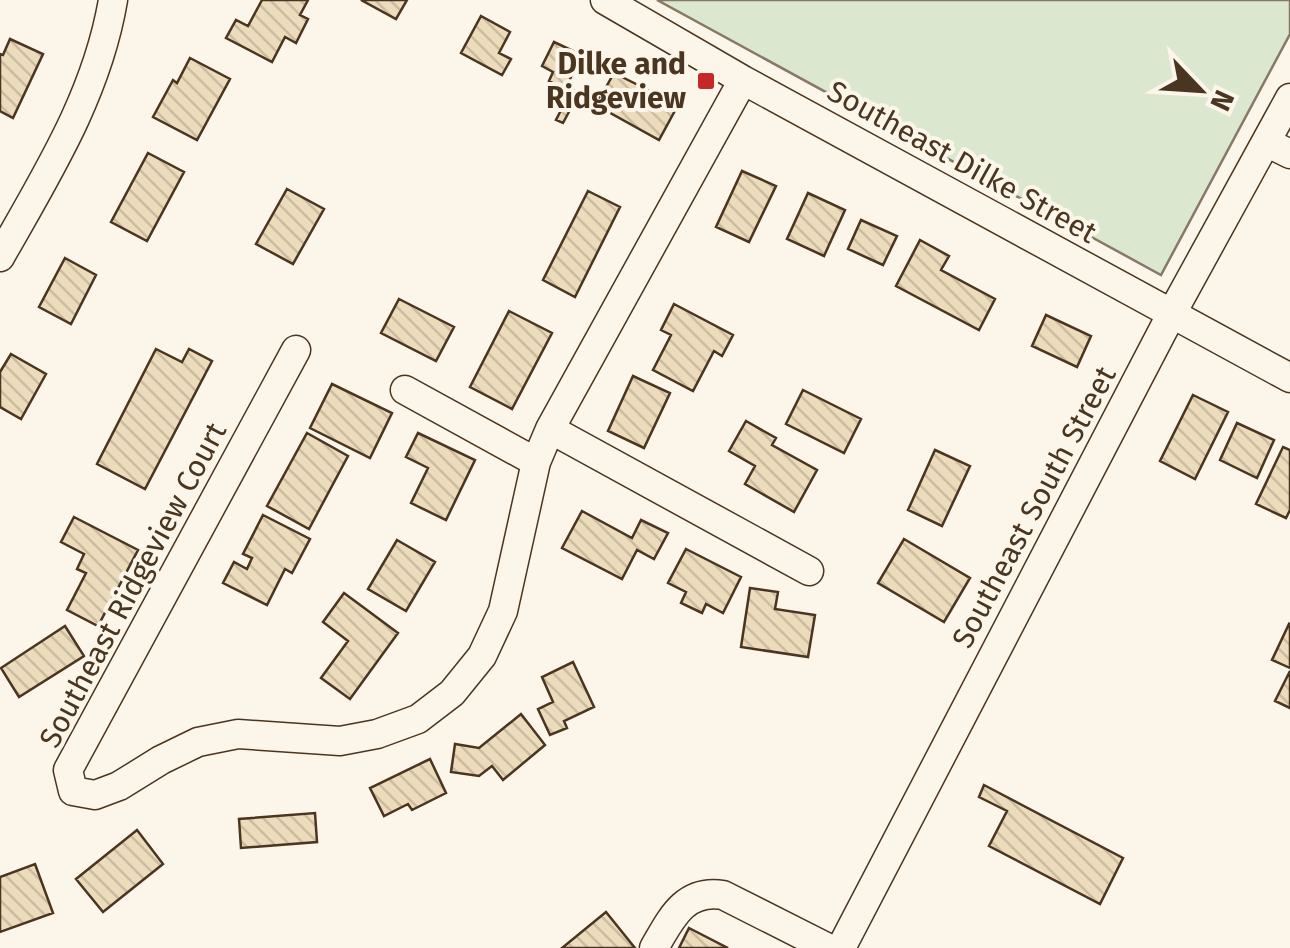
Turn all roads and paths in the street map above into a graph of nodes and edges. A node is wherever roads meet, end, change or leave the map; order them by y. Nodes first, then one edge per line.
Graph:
1 (113, 0) edge
2 (605, 0) edge
3 (743, 80) junction
4 (1290, 98) edge
5 (1278, 148) edge
6 (0, 256) edge
7 (1172, 313) junction
8 (296, 350) dead end
9 (1290, 378) edge
10 (405, 390) dead end
11 (550, 429) junction
12 (536, 462) junction
13 (809, 571) dead end
14 (654, 948) edge
15 (828, 948) edge
16 (842, 948) edge

1 - 6 street
2 - 3 street, Southeast Dilke Street
3 - 7 street, Southeast Dilke Street
3 - 11 street, Southeast Ridgeview Court
4 - 5 street, Southeast South Street
5 - 7 street, Southeast South Street
7 - 9 street, Southeast Dilke Street
7 - 16 street, Southeast South Street
8 - 12 street, Southeast Ridgeview Court
10 - 12 street
11 - 12 street, Southeast Ridgeview Court
11 - 13 street
14 - 15 street

